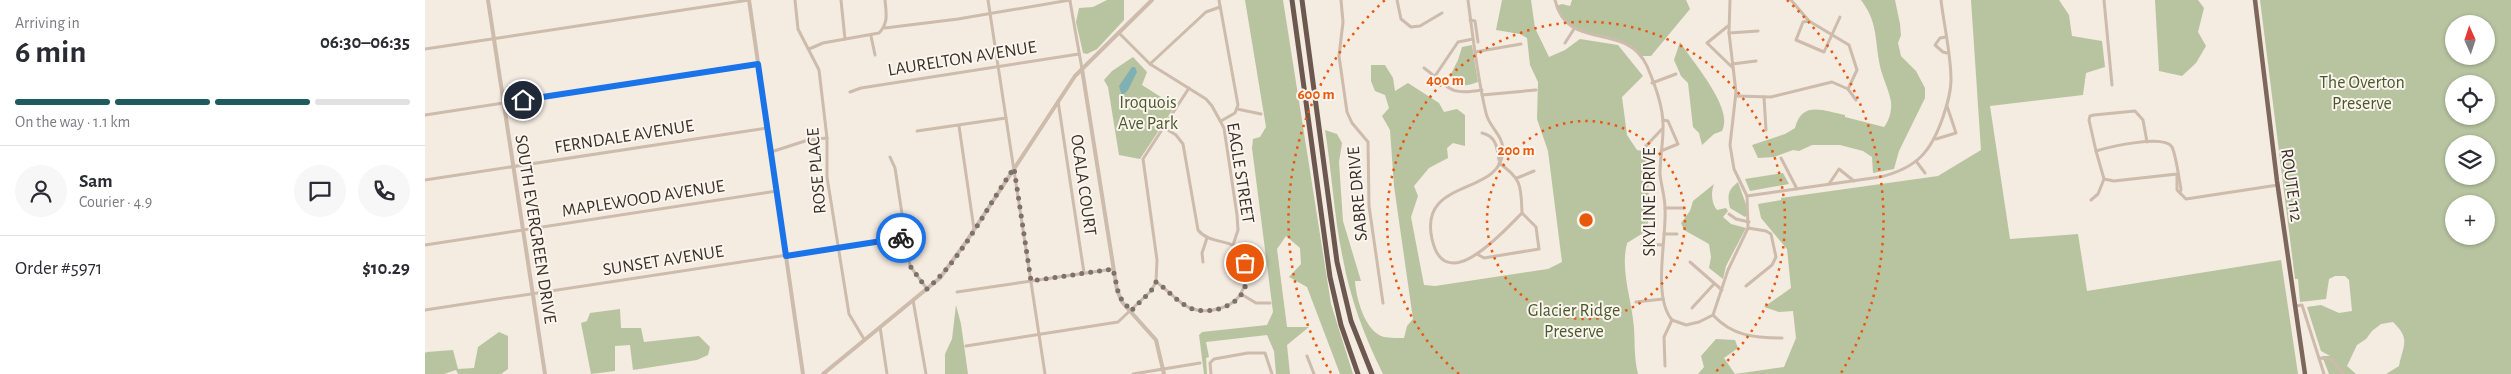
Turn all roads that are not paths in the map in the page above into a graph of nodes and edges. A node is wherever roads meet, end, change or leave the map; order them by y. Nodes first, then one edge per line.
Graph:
1 (488, 0) edge
2 (749, 0) edge
3 (795, 0) edge
4 (841, 0) edge
5 (885, 0) edge
6 (988, 0) edge
7 (1070, 0) edge
8 (1152, 0) edge
9 (1219, 0) edge
10 (1291, 0) edge
11 (1302, 0) edge
12 (1341, 0) edge
13 (1397, 0) edge
14 (1467, 0) edge
15 (1555, 0) edge
16 (1730, 0) edge
17 (1791, 0) edge
18 (1941, 0) edge
19 (2104, 0) edge
20 (2255, 0) edge
21 (1220, 6) junction
22 (1442, 13) dead end
23 (990, 14) junction
24 (1840, 17) dead end
25 (1471, 20) junction
26 (1809, 21) junction
27 (1729, 25) junction
28 (885, 28) junction
29 (1574, 29) junction
30 (1758, 31) dead end
31 (1119, 33) junction
32 (1729, 33) junction
33 (1833, 34) junction
34 (871, 36) junction
35 (1946, 38) junction
36 (494, 39) junction
37 (845, 39) junction
38 (1473, 39) junction
39 (1478, 42) dead end
40 (1565, 43) dead end
41 (1521, 44) dead end
42 (425, 49) edge
43 (809, 49) junction
44 (1475, 52) junction
45 (1948, 52) junction
46 (1079, 54) junction
47 (875, 55) dead end
48 (1756, 61) dead end
49 (758, 64) junction
50 (1150, 64) junction
51 (1733, 66) junction
52 (999, 67) junction
53 (1424, 68) dead end
54 (1082, 69) junction
55 (1676, 74) dead end
56 (1435, 76) junction
57 (1652, 83) junction
58 (2111, 85) dead end
59 (1189, 88) junction
60 (1848, 89) junction
61 (1536, 90) dead end
62 (850, 92) dead end
63 (1482, 93) junction
64 (1736, 96) junction
65 (1764, 97) junction
66 (1058, 100) junction
67 (1856, 100) dead end
68 (503, 103) junction
69 (1947, 105) junction
70 (1237, 109) junction
71 (425, 114) edge
72 (1261, 114) dead end
73 (1006, 118) junction
74 (1663, 120) junction
75 (1221, 121) junction
76 (959, 126) junction
77 (1163, 127) junction
78 (767, 128) junction
79 (1663, 128) junction
80 (1766, 130) dead end
81 (917, 131) dead end
82 (1482, 133) dead end
83 (827, 138) junction
84 (1936, 139) junction
85 (2147, 142) junction
86 (1645, 146) dead end
87 (1661, 150) junction
88 (2096, 151) junction
89 (771, 152) junction
90 (891, 157) dead end
91 (1781, 158) dead end
92 (1916, 161) junction
93 (1499, 164) junction
94 (513, 167) junction
95 (1014, 168) junction
96 (1534, 171) dead end
97 (1925, 173) dead end
98 (2177, 174) junction
99 (1517, 178) junction
100 (2104, 179) junction
101 (425, 180) edge
102 (1854, 180) junction
103 (1829, 184) junction
104 (2278, 185) junction
105 (1797, 189) junction
106 (777, 191) junction
107 (1747, 196) junction
108 (2091, 200) dead end
109 (1665, 208) junction
110 (1684, 208) dead end
111 (1522, 213) junction
112 (1729, 214) dead end
113 (1749, 222) junction
114 (1748, 228) junction
115 (523, 230) junction
116 (974, 230) junction
117 (1664, 234) junction
118 (1677, 234) dead end
119 (906, 237) junction
120 (1207, 238) junction
121 (1642, 244) dead end
122 (425, 245) edge
123 (1233, 245) junction
124 (1663, 245) junction
125 (838, 247) junction
126 (1477, 254) junction
127 (786, 256) junction
128 (1203, 262) dead end
129 (1690, 262) dead end
130 (1113, 269) junction
131 (1084, 273) junction
132 (1031, 281) junction
133 (1156, 282) junction
134 (1714, 284) junction
135 (1746, 286) dead end
136 (927, 289) junction
137 (1723, 290) junction
138 (957, 292) dead end
139 (532, 294) junction
140 (1241, 294) junction
141 (1663, 299) junction
142 (913, 300) junction
143 (1636, 302) dead end
144 (1270, 303) dead end
145 (1383, 303) dead end
146 (2296, 306) junction
147 (1692, 308) dead end
148 (425, 310) edge
149 (1131, 311) junction
150 (1713, 315) junction
151 (1672, 320) junction
152 (880, 326) junction
153 (1039, 335) junction
154 (1782, 338) dead end
155 (864, 339) junction
156 (966, 346) dead end
157 (1307, 356) dead end
158 (2319, 358) junction
159 (1201, 363) dead end
160 (1665, 366) dead end
161 (1164, 372) edge
162 (545, 374) edge
163 (803, 374) edge
164 (823, 374) edge
165 (887, 374) edge
166 (926, 374) edge
167 (1045, 374) edge
168 (1133, 374) edge
169 (1211, 374) edge
170 (1272, 374) edge
171 (1314, 374) edge
172 (1359, 374) edge
173 (1372, 374) edge
174 (2305, 374) edge
175 (2324, 374) edge
176 (2344, 374) edge

1 - 36 street, SOUTH EVERGREEN DRIVE
2 - 36 street
2 - 49 street
3 - 43 street, ROSE PLACE
4 - 37 street
5 - 28 street
6 - 23 street
7 - 23 street
7 - 46 street
8 - 31 street
9 - 21 street
10 - 172 highway
11 - 173 highway
12 - 145 street, SABRE DRIVE
13 - 22 street
14 - 25 street
15 - 29 street
16 - 27 street
17 - 26 street
18 - 35 street
19 - 58 street
20 - 104 main road, ROUTE 112
21 - 50 street
21 - 70 street
23 - 28 street
23 - 52 street
24 - 33 street
25 - 38 street
25 - 39 street
26 - 33 street
26 - 33 street
27 - 32 street
27 - 51 street
28 - 34 street
29 - 40 street
29 - 57 street, SKYLINE DRIVE
30 - 32 street
31 - 50 street, EAGLE STREET
31 - 54 street
32 - 51 street
33 - 60 street
34 - 37 street
34 - 47 street
35 - 45 street
35 - 45 street
36 - 42 street
36 - 68 street, SOUTH EVERGREEN DRIVE
37 - 43 street
38 - 44 street
38 - 56 street
41 - 44 street
43 - 83 street, ROSE PLACE
44 - 63 street
45 - 69 street
46 - 52 street, LAURELTON AVENUE
46 - 54 street
48 - 51 street
49 - 68 street
49 - 78 street
50 - 59 street, EAGLE STREET
51 - 64 street
52 - 62 street, LAURELTON AVENUE
52 - 73 street
53 - 56 street
54 - 66 street
54 - 130 street
55 - 57 street
56 - 63 street
57 - 74 street, SKYLINE DRIVE
59 - 75 street, EAGLE STREET
59 - 77 street
60 - 65 street
60 - 67 street
61 - 63 street
63 - 93 street
64 - 65 street
64 - 107 street
65 - 80 street
66 - 95 street
66 - 131 street, OCALA COURT
68 - 71 street
68 - 94 street, SOUTH EVERGREEN DRIVE
69 - 84 street
69 - 84 street
70 - 72 street
70 - 75 street
73 - 76 street
73 - 95 street
74 - 79 street, SKYLINE DRIVE
74 - 87 street
75 - 123 street, EAGLE STREET
76 - 81 street
76 - 116 street
77 - 120 street
77 - 133 street
78 - 89 street
78 - 94 street, FERNDALE AVENUE
79 - 86 street
79 - 87 street, SKYLINE DRIVE
82 - 93 street
83 - 89 street
83 - 125 street, ROSE PLACE
84 - 92 street
85 - 88 street
85 - 88 street
85 - 98 street
87 - 109 street, SKYLINE DRIVE
88 - 100 street
89 - 106 street
90 - 119 street
91 - 105 street
92 - 97 street
92 - 102 street
93 - 99 street
93 - 126 street
94 - 101 street, FERNDALE AVENUE
94 - 115 street, SOUTH EVERGREEN DRIVE
95 - 116 street
95 - 132 street
96 - 99 street
98 - 100 street
98 - 104 street
99 - 111 street
100 - 108 street
102 - 103 street
102 - 103 street
103 - 105 street
104 - 146 main road, ROUTE 112
105 - 107 street
106 - 115 street, MAPLEWOOD AVENUE
106 - 127 street
107 - 113 street
109 - 110 street
109 - 117 street, SKYLINE DRIVE
111 - 126 street
111 - 126 street
112 - 113 street
113 - 114 street
114 - 135 street
114 - 137 street
115 - 122 street, MAPLEWOOD AVENUE
115 - 139 street, SOUTH EVERGREEN DRIVE
116 - 136 street
117 - 118 street
117 - 124 street, SKYLINE DRIVE
119 - 125 street, SUNSET AVENUE
119 - 136 street
120 - 123 street
120 - 128 street
121 - 124 street
123 - 140 street
124 - 141 street, SKYLINE DRIVE
125 - 127 street, SUNSET AVENUE
125 - 155 street, ROSE PLACE
127 - 139 street, SUNSET AVENUE
127 - 163 street
129 - 134 street
130 - 131 street
130 - 149 street
131 - 132 street
132 - 138 street
132 - 153 street
133 - 140 street
133 - 149 street
134 - 137 street
134 - 147 street
136 - 142 street
137 - 150 street
139 - 148 street, SUNSET AVENUE
139 - 162 street, SOUTH EVERGREEN DRIVE
140 - 144 street
141 - 143 street
141 - 151 street, SKYLINE DRIVE
142 - 152 street
142 - 166 street
146 - 158 street
146 - 174 main road, ROUTE 112
149 - 153 street
149 - 161 street
150 - 151 street
150 - 154 street
151 - 160 street
152 - 155 street
152 - 165 street
153 - 156 street
153 - 167 street
155 - 164 street
157 - 171 street
158 - 175 street
158 - 176 street
159 - 161 street
161 - 168 street
169 - 170 street

